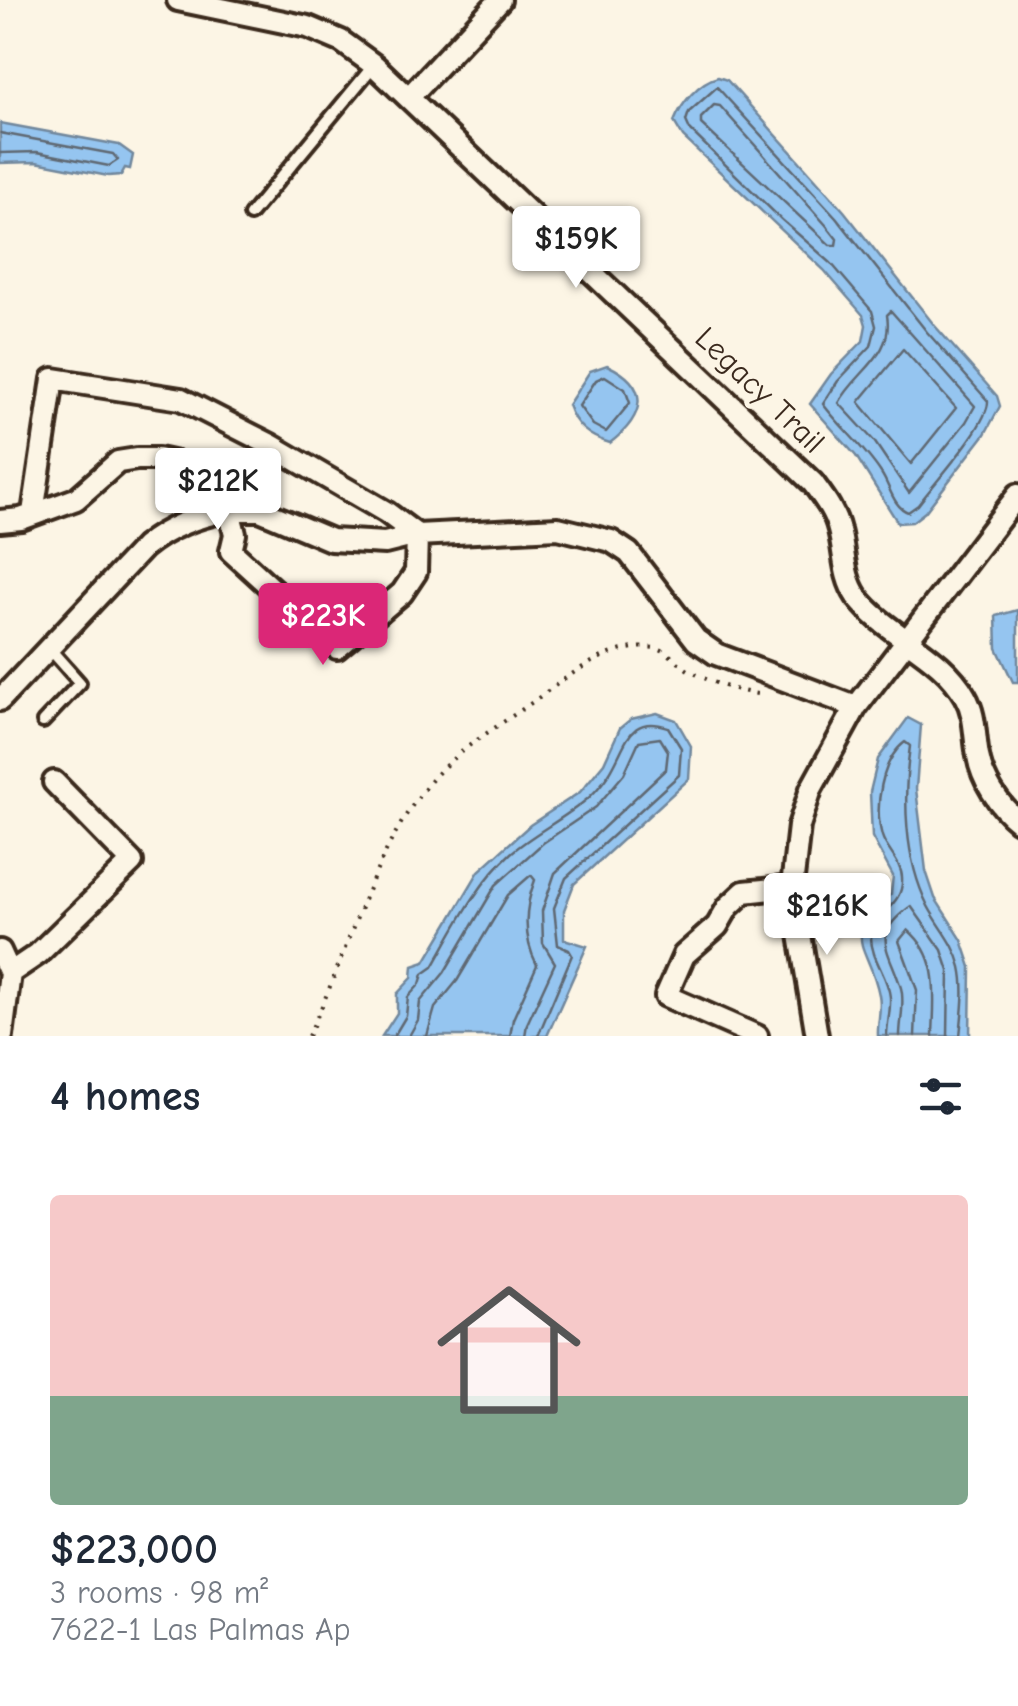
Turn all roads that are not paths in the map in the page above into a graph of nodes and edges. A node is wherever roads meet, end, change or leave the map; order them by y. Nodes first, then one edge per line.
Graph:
1 (178, 0) edge
2 (500, 0) edge
3 (374, 65) junction
4 (409, 96) junction
5 (250, 215) dead end
6 (1018, 495) edge
7 (229, 510) junction
8 (34, 513) junction
9 (0, 521) edge
10 (417, 534) junction
11 (907, 641) junction
12 (49, 647) junction
13 (0, 700) edge
14 (856, 707) junction
15 (43, 722) dead end
16 (54, 782) dead end
17 (1018, 821) edge
18 (792, 887) junction
19 (0, 950) edge
20 (10, 973) junction
21 (2, 1036) edge
22 (757, 1036) edge
23 (817, 1036) edge

1 - 3 street, Legacy Trail
2 - 4 street
3 - 4 street, Legacy Trail
3 - 5 lane
4 - 11 street, Legacy Trail
6 - 11 street
7 - 8 street
7 - 10 street
7 - 10 street
7 - 12 street
8 - 9 street
8 - 10 street
10 - 14 street
11 - 14 street
11 - 17 street, Legacy Trail
12 - 13 street
12 - 15 lane
14 - 18 street
16 - 20 street
18 - 22 street
18 - 23 street
19 - 20 street
20 - 21 street

